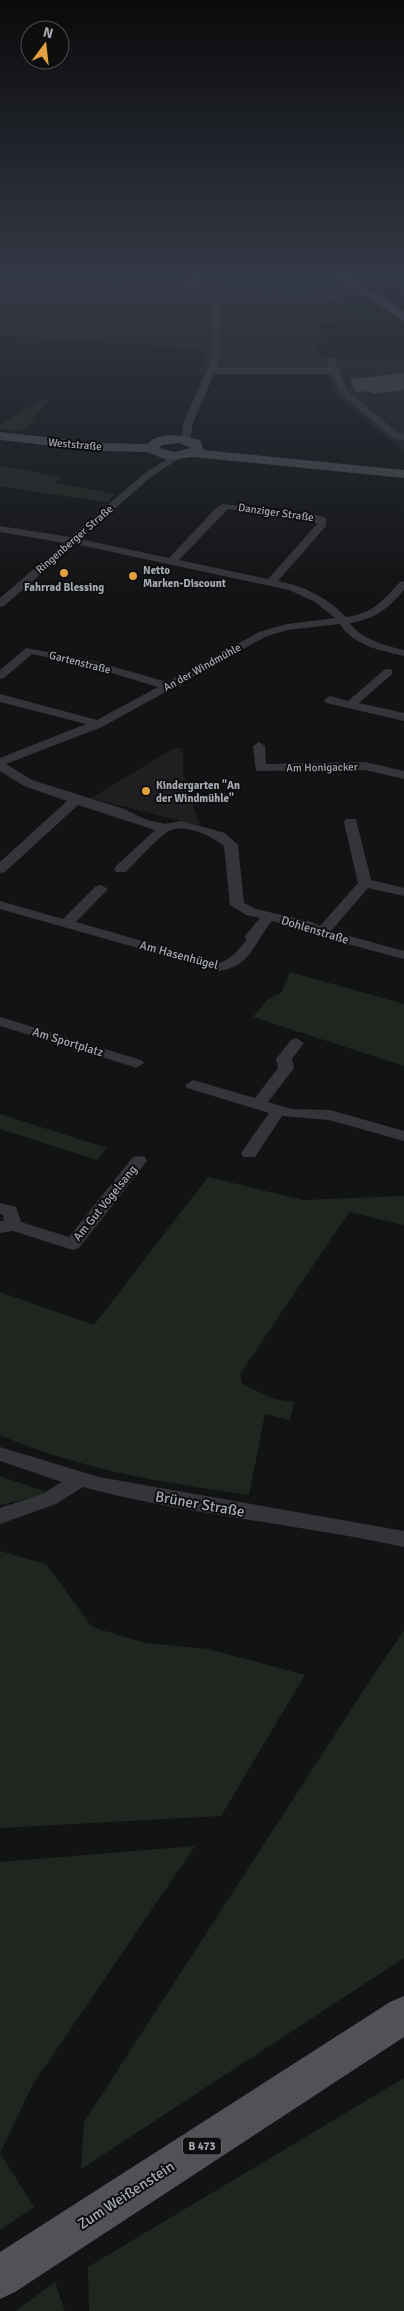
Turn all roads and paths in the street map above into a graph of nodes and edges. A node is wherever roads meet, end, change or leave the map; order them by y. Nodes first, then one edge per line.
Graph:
1 (206, 381) edge
2 (338, 381) edge
3 (380, 423) junction
4 (188, 424) junction
5 (404, 428) edge
6 (0, 436) edge
7 (404, 437) edge
8 (178, 439) junction
9 (156, 451) junction
10 (194, 451) junction
11 (177, 456) junction
12 (404, 474) edge
13 (148, 475) junction
14 (0, 529) edge
15 (73, 541) junction
16 (172, 561) junction
17 (272, 581) junction
18 (404, 584) edge
19 (0, 604) edge
20 (343, 620) junction
21 (404, 653) edge
22 (388, 672) dead end
23 (0, 676) edge
24 (168, 686) junction
25 (0, 698) edge
26 (330, 700) dead end
27 (351, 704) junction
28 (404, 717) edge
29 (98, 724) junction
30 (259, 746) dead end
31 (0, 762) edge
32 (0, 766) edge
33 (404, 775) edge
34 (76, 800) junction
35 (351, 822) dead end
36 (165, 828) junction
37 (0, 869) edge
38 (121, 869) dead end
39 (364, 883) junction
40 (101, 889) dead end
41 (404, 892) edge
42 (0, 905) edge
43 (269, 916) junction
44 (66, 924) junction
45 (322, 933) junction
46 (404, 955) edge
47 (0, 1021) edge
48 (296, 1043) dead end
49 (136, 1063) dead end
50 (193, 1085) dead end
51 (258, 1105) junction
52 (278, 1111) junction
53 (404, 1136) edge
54 (249, 1153) dead end
55 (139, 1161) dead end
56 (0, 1208) edge
57 (7, 1226) edge
58 (0, 1454) edge
59 (79, 1480) junction
60 (0, 1516) edge
61 (404, 1539) edge
62 (404, 2015) edge
63 (0, 2277) edge

1 - 4 street
2 - 3 street
3 - 5 street
3 - 7 street
4 - 8 street
4 - 8 street
6 - 9 main road, Weststraße
8 - 9 main road
8 - 10 main road
9 - 11 main road, Weststraße
9 - 13 street, Ringenberger Straße
10 - 11 main road, Weststraße
10 - 12 main road
11 - 13 street, Ringenberger Straße
13 - 15 street, Ringenberger Straße
14 - 15 street
15 - 16 street
15 - 19 street, Ringenberger Straße
16 - 17 street
16 - 17 street, Danziger Straße
17 - 20 street
18 - 20 street
20 - 21 street
20 - 24 street, An der Windmühle
22 - 27 street
23 - 24 street, Gartenstraße
24 - 29 street, An der Windmühle
25 - 29 street
26 - 27 street
27 - 28 street
29 - 31 street, An der Windmühle
30 - 33 street, Am Honigacker
32 - 34 street, Dohlenstraße
34 - 36 street, Dohlenstraße
34 - 37 street
35 - 39 street
36 - 38 street
36 - 43 street, Dohlenstraße
39 - 41 street
39 - 45 street
40 - 44 street
42 - 44 street, Am Hasenhügel
43 - 44 street, Am Hasenhügel
43 - 45 street, Dohlenstraße
45 - 46 street, Dohlenstraße
47 - 49 street, Am Sportplatz
48 - 51 street
50 - 51 street
51 - 52 street
52 - 53 street
52 - 54 street
55 - 57 street, Am Gut Vogelsang
56 - 57 street, Am Gut Vogelsang
58 - 59 street, Brüner Straße
59 - 60 street
59 - 61 street, Brüner Straße
62 - 63 main road, Zum Weißenstein / B 473

